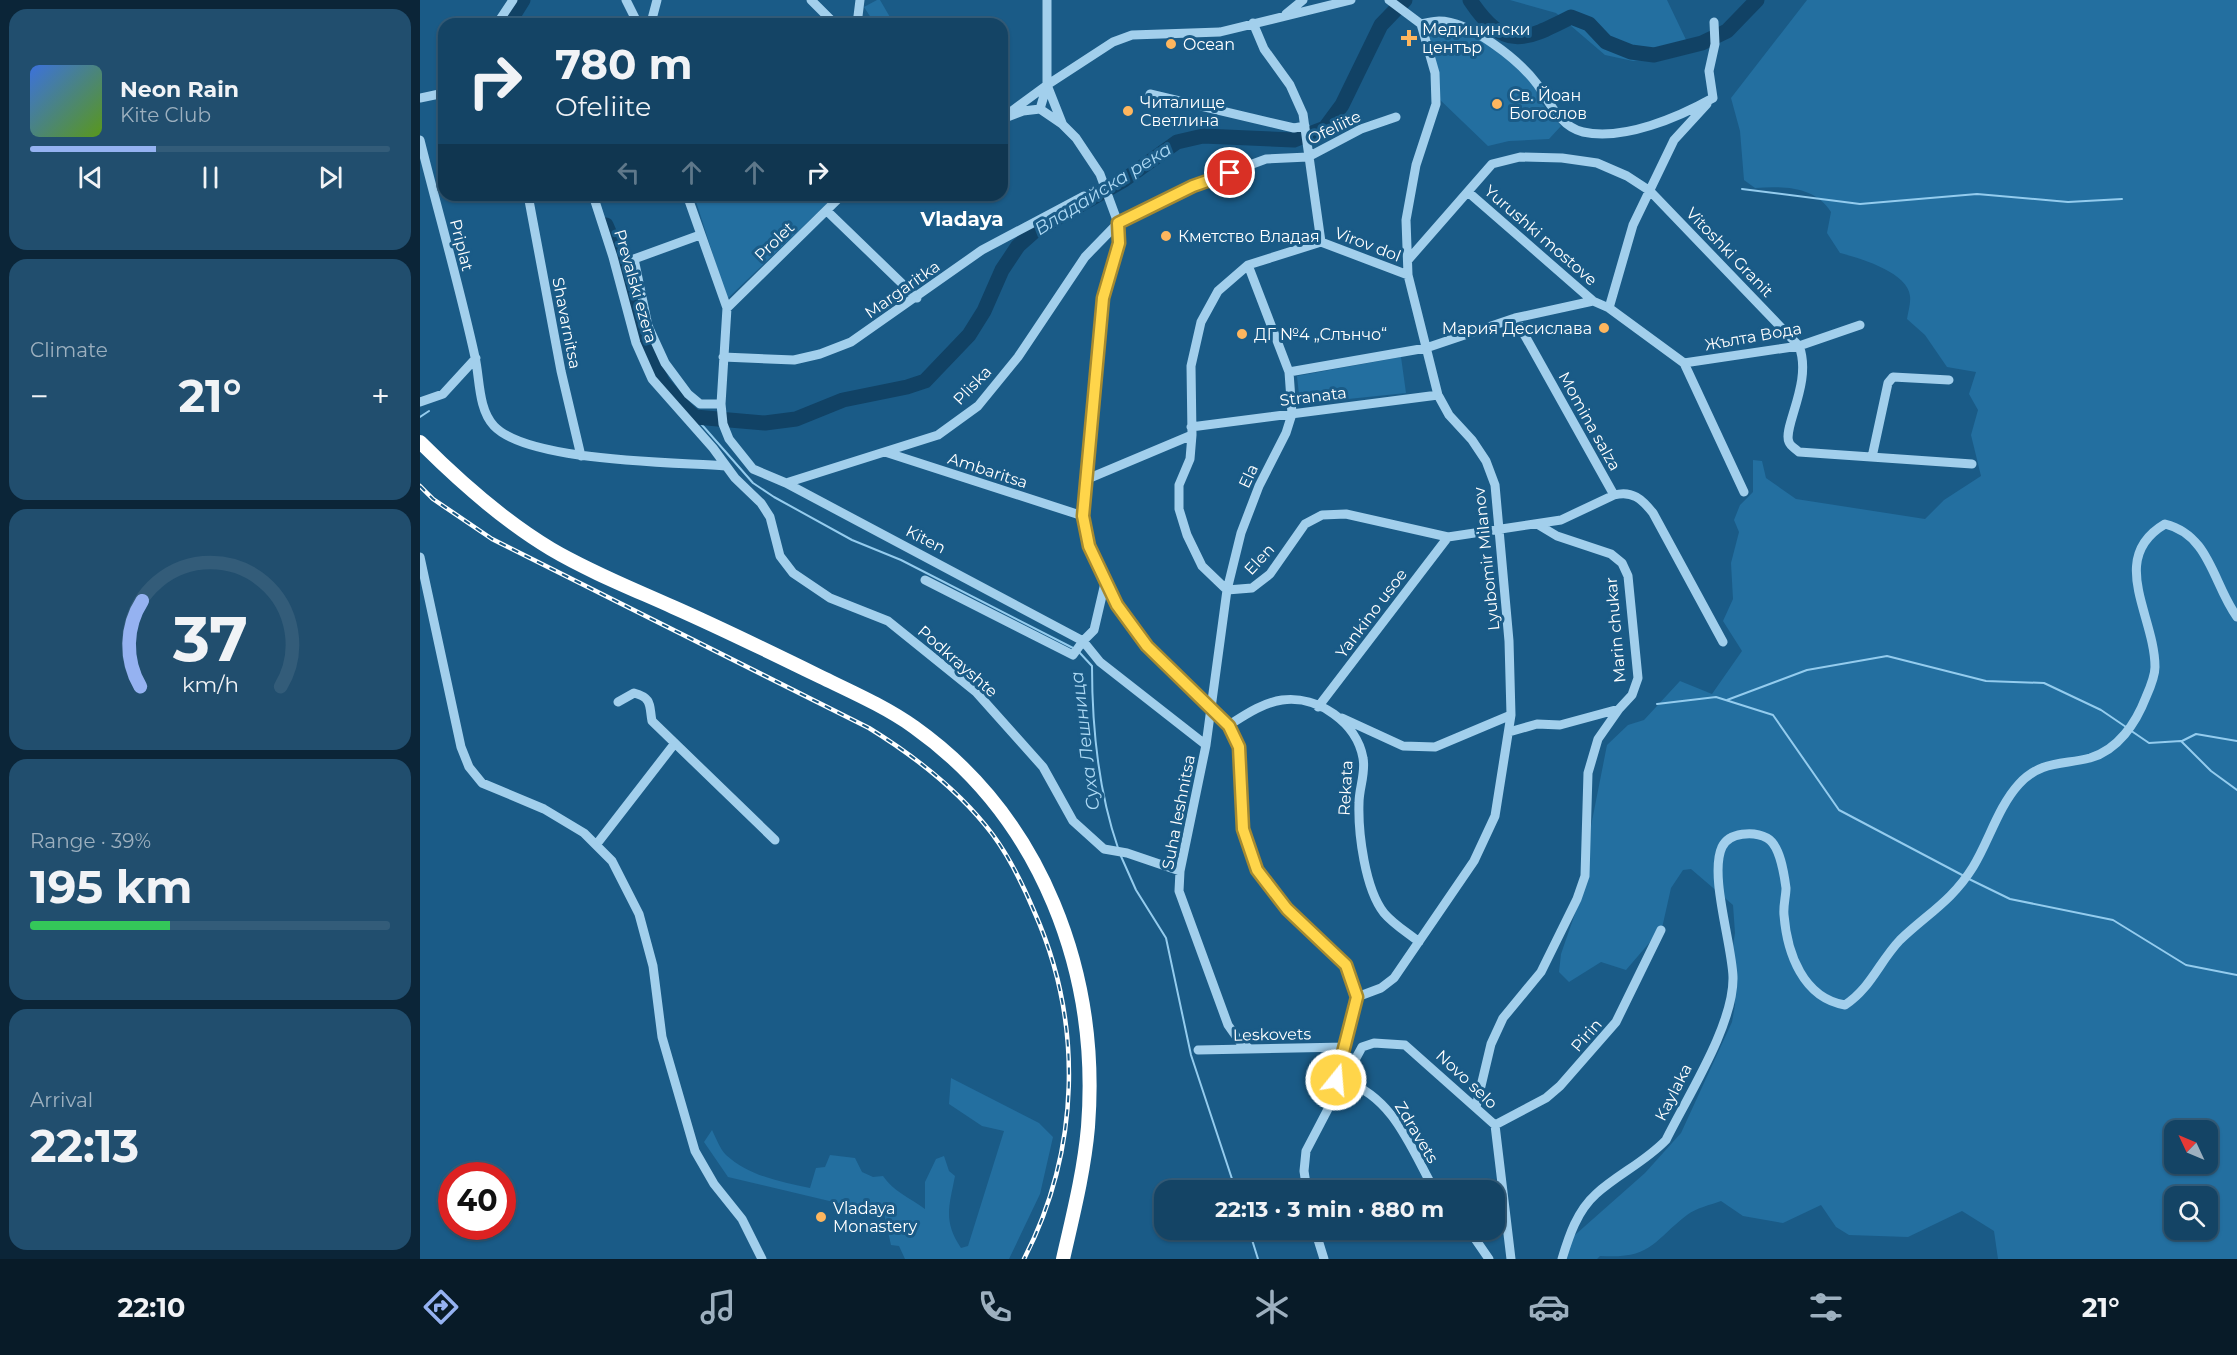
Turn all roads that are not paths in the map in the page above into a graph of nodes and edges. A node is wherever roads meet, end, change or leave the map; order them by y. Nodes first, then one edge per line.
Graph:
1 (513, 0) edge
2 (626, 0) edge
3 (657, 0) edge
4 (811, 0) edge
5 (860, 0) edge
6 (1047, 0) edge
7 (1303, 0) edge
8 (1351, 0) edge
9 (1389, 0) edge
10 (1284, 16) junction
11 (501, 18) edge
12 (635, 18) edge
13 (652, 18) edge
14 (829, 18) edge
15 (858, 18) edge
16 (1714, 22) dead end
17 (1253, 23) junction
18 (1421, 24) junction
19 (1047, 85) junction
20 (438, 94) edge
21 (1150, 94) dead end
22 (420, 98) edge
23 (1713, 98) junction
24 (1040, 110) junction
25 (1008, 114) edge
26 (1008, 117) edge
27 (1396, 117) dead end
28 (1062, 124) junction
29 (1305, 126) junction
30 (420, 140) edge
31 (1307, 152) junction
32 (1650, 191) junction
33 (1468, 192) junction
34 (1084, 196) dead end
35 (529, 201) edge
36 (595, 201) edge
37 (689, 201) edge
38 (836, 201) edge
39 (826, 211) junction
40 (1118, 223) junction
41 (700, 235) junction
42 (1322, 242) junction
43 (1408, 260) junction
44 (1248, 265) junction
45 (1408, 275) junction
46 (917, 298) junction
47 (1593, 300) junction
48 (727, 308) junction
49 (1609, 308) junction
50 (1515, 318) junction
51 (1860, 325) dead end
52 (1799, 345) junction
53 (1426, 348) junction
54 (723, 357) junction
55 (476, 358) junction
56 (1684, 363) junction
57 (1289, 372) junction
58 (1949, 380) dead end
59 (1438, 395) junction
60 (420, 402) edge
61 (721, 407) junction
62 (1292, 414) junction
63 (1192, 431) junction
64 (420, 442) edge
65 (884, 452) junction
66 (581, 456) junction
67 (1872, 457) junction
68 (1972, 464) dead end
69 (724, 466) junction
70 (752, 470) junction
71 (737, 477) junction
72 (1085, 480) junction
73 (786, 483) junction
74 (1744, 492) dead end
75 (1614, 495) junction
76 (1083, 516) junction
77 (1537, 524) junction
78 (1498, 530) junction
79 (1448, 537) junction
80 (420, 557) edge
81 (925, 580) dead end
82 (1105, 583) junction
83 (1227, 590) junction
84 (2237, 617) edge
85 (1083, 640) junction
86 (1723, 642) dead end
87 (618, 702) dead end
88 (1210, 707) junction
89 (1318, 707) junction
90 (1619, 709) junction
91 (1511, 715) junction
92 (1342, 718) junction
93 (1229, 726) junction
94 (1509, 732) junction
95 (675, 743) junction
96 (1206, 745) junction
97 (775, 840) dead end
98 (596, 845) junction
99 (1180, 871) junction
100 (1661, 930) dead end
101 (1419, 942) junction
102 (1357, 997) junction
103 (1346, 1047) junction
104 (1250, 1049) junction
105 (1198, 1050) dead end
106 (1336, 1080) junction
107 (1350, 1083) junction
108 (1476, 1107) junction
109 (1495, 1125) junction
110 (1305, 1180) edge
111 (1429, 1180) edge
112 (1506, 1203) joint
113 (1318, 1240) edge
114 (1476, 1240) edge
115 (762, 1259) edge
116 (1063, 1259) edge
117 (1323, 1259) edge
118 (1489, 1259) edge
119 (1511, 1259) edge
120 (1562, 1259) edge

1 - 11 street
2 - 12 street
3 - 13 street
4 - 14 street
5 - 15 street
6 - 19 street
7 - 10 street
8 - 10 street
9 - 18 street
10 - 17 street
16 - 23 street
17 - 19 street
17 - 29 street
18 - 23 street
18 - 43 street, Lyubomir Milanov
19 - 24 street
19 - 25 street
19 - 28 street
20 - 22 street
21 - 29 street
23 - 32 street
24 - 26 street
24 - 28 street
27 - 31 street, Ofeliite
28 - 40 street
29 - 31 street
30 - 55 street, Priplat
31 - 40 street, Ofeliite
31 - 42 street
32 - 33 street, Vitoshki Granit
32 - 49 street
32 - 52 street, Vitoshki Granit
33 - 43 street, Virov dol
33 - 47 street, Yurushki mostove
34 - 46 street, Margaritka
35 - 66 street, Shavarnitsa
36 - 69 street, Prevalski ezera
37 - 41 street
38 - 39 street, Prolet
39 - 46 street
39 - 48 street, Prolet
40 - 65 street, Pliska
40 - 72 street
41 - 48 street
41 - 61 street
42 - 44 street, Virov dol
42 - 45 street, Virov dol
43 - 45 street, Lyubomir Milanov
44 - 57 street, Ela
44 - 63 street
45 - 53 street, Lyubomir Milanov
46 - 54 street, Margaritka
47 - 49 street, Yurushki mostove
47 - 50 street
48 - 54 street
49 - 56 street, Yurushki mostove
50 - 53 street
50 - 75 street, Momina salza
51 - 52 street, Жълта Вода
52 - 56 street, Жълта Вода
52 - 67 street
53 - 57 street
53 - 59 street, Lyubomir Milanov
54 - 61 street
55 - 60 street
55 - 66 street
56 - 74 street, Yurushki mostove
57 - 62 street, Ela
58 - 67 street
59 - 62 street, Stranata
59 - 78 street, Lyubomir Milanov
61 - 70 street
62 - 63 street, Stranata
62 - 83 street, Ela
63 - 72 street, Stranata
63 - 83 street
64 - 116 highway
65 - 73 street, Pliska
65 - 76 street, Ambaritsa
66 - 69 street
67 - 68 street
69 - 71 street, Podkrayshte
70 - 71 street
70 - 73 street, Kiten
71 - 99 street, Podkrayshte
72 - 76 street
73 - 85 street, Kiten
75 - 77 street, Elen
75 - 86 street, Momina salza
76 - 82 street
77 - 78 street, Elen
77 - 90 street, Marin chukar
78 - 79 street, Elen
78 - 91 street, Lyubomir Milanov
79 - 83 street, Elen
79 - 89 street, Yankino usoe
80 - 98 street
81 - 85 street
82 - 85 street
82 - 88 street
83 - 88 street, Ela
84 - 120 street, Kaylaka
85 - 96 street, Kiten
87 - 95 street
88 - 93 street
88 - 96 street, Suha leshnitsa
89 - 92 street
89 - 93 street
90 - 94 street
90 - 108 street, Marin chukar
91 - 92 street
91 - 94 street, Lyubomir Milanov
92 - 101 street, Rekata
93 - 102 street
94 - 101 street, Lyubomir Milanov
95 - 97 street
95 - 98 street
96 - 99 street, Suha leshnitsa
98 - 115 street
99 - 104 street, Suha leshnitsa
100 - 109 street, Pirin
101 - 102 street, Lyubomir Milanov
102 - 103 street
103 - 104 street, Leskovets
103 - 106 street
104 - 105 street, Leskovets
106 - 107 street, Zdravets
106 - 110 street
107 - 108 street, Novo selo
107 - 111 street, Zdravets
108 - 109 street, Novo selo
109 - 112 street, Novo selo
112 - 119 street, Novo selo
113 - 117 street
114 - 118 street

